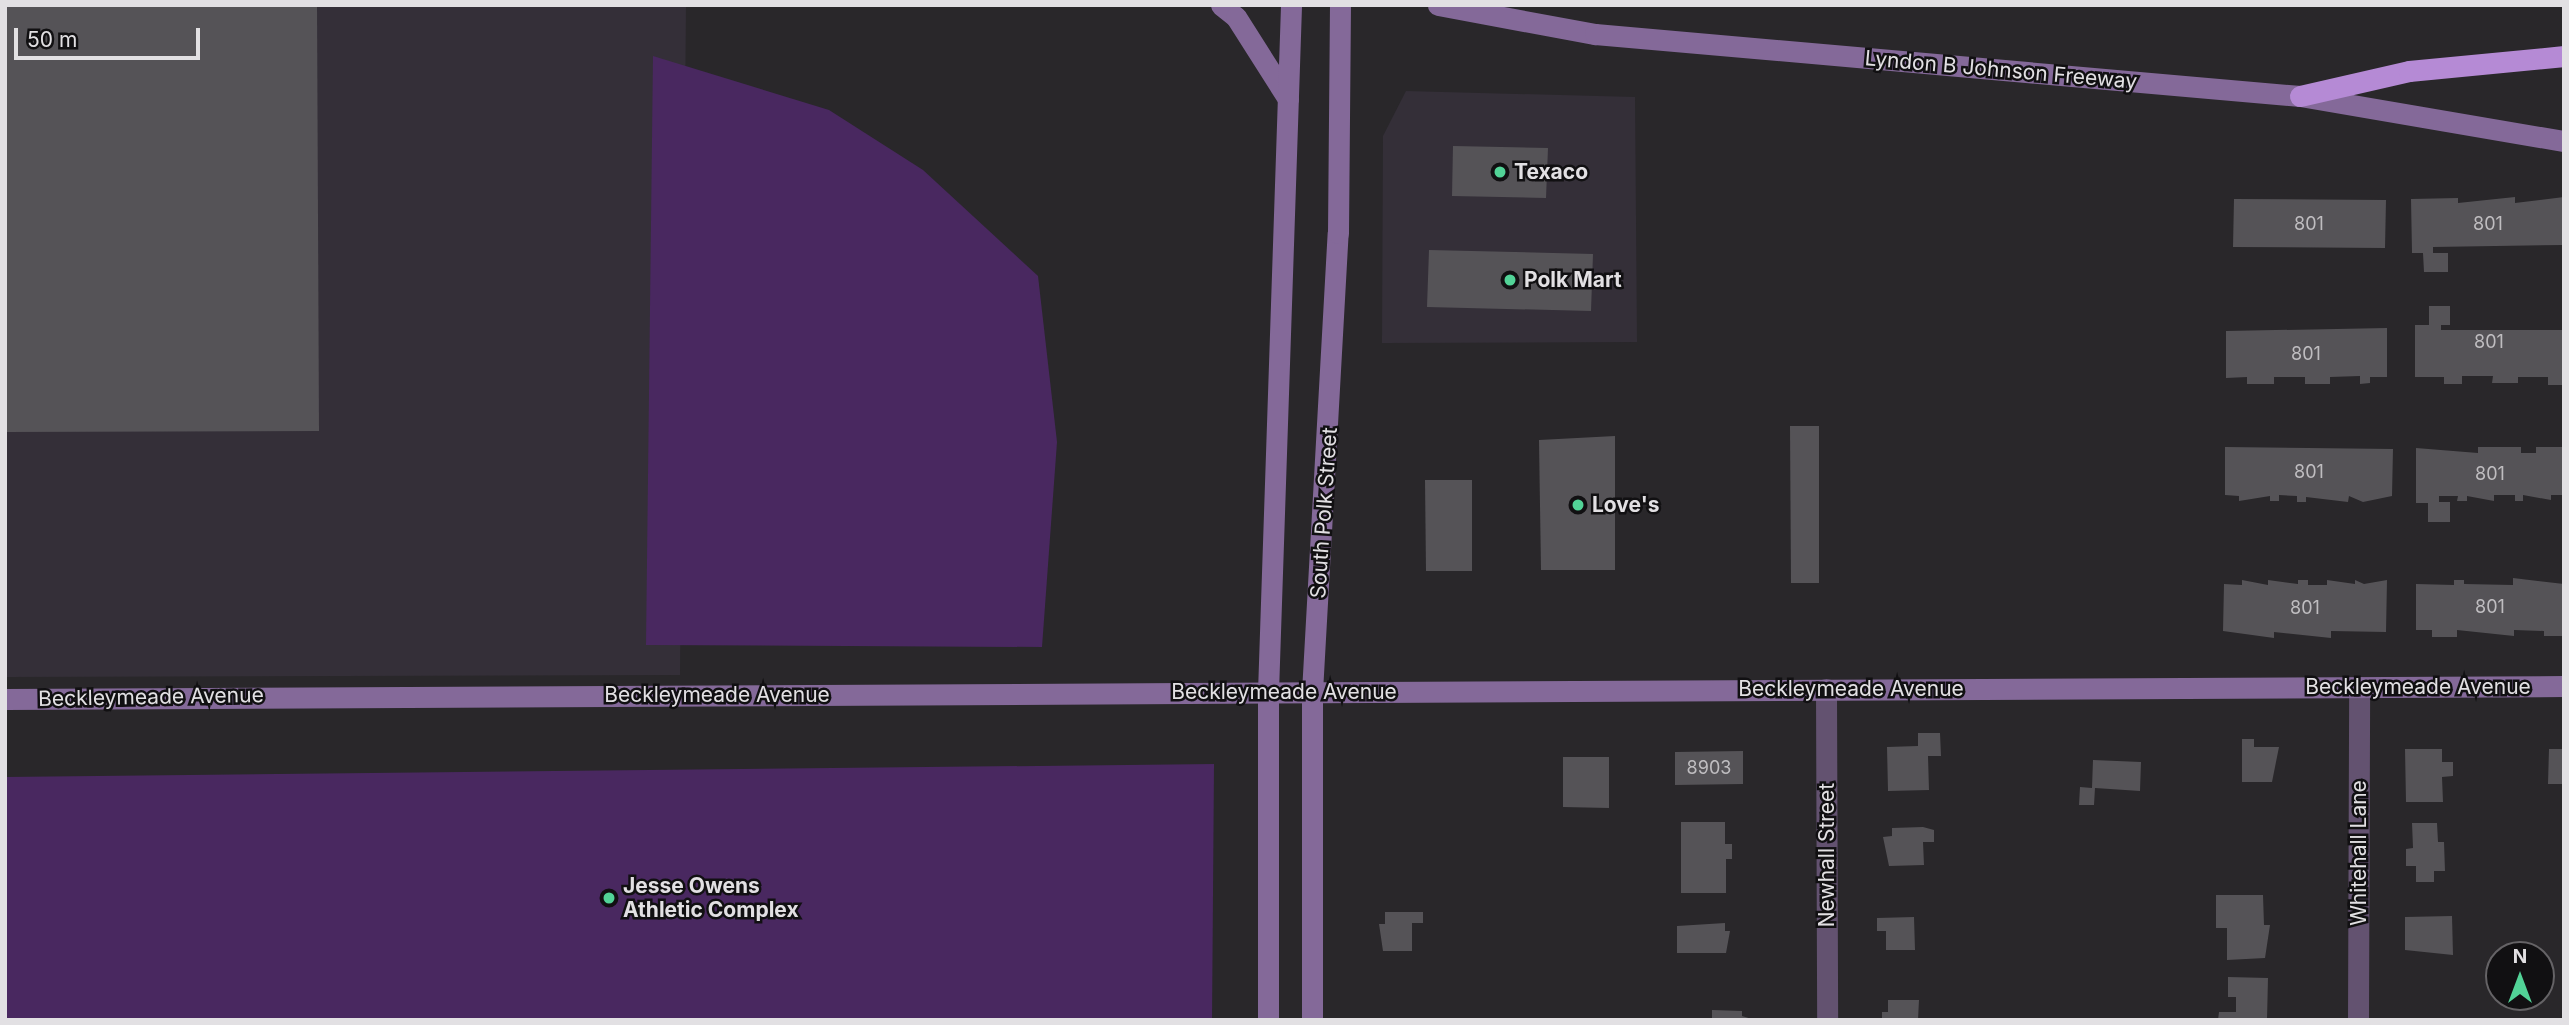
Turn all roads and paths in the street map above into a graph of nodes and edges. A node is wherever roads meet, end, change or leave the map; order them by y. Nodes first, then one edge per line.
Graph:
1 (1221, 5) edge
2 (1291, 5) edge
3 (1340, 5) edge
4 (1438, 5) edge
5 (2564, 56) edge
6 (2300, 96) junction
7 (1288, 99) junction
8 (2564, 141) edge
9 (2564, 686) edge
10 (2359, 687) junction
11 (1826, 689) junction
12 (1268, 692) junction
13 (1312, 692) junction
14 (5, 699) edge
15 (1268, 1020) edge
16 (1312, 1020) edge
17 (1827, 1020) edge
18 (2358, 1020) edge

1 - 7 main road
2 - 7 main road
3 - 13 main road, South Polk Street
4 - 6 main road, Lyndon B Johnson Freeway
5 - 6 highway
6 - 8 main road, Lyndon B Johnson Freeway
7 - 12 main road
9 - 10 main road, Beckleymeade Avenue
10 - 11 main road, Beckleymeade Avenue
10 - 18 street, Whitehall Lane
11 - 13 main road, Beckleymeade Avenue
11 - 17 street, Newhall Street
12 - 13 main road, Beckleymeade Avenue
12 - 14 main road, Beckleymeade Avenue
12 - 15 main road
13 - 16 main road, South Polk Street

